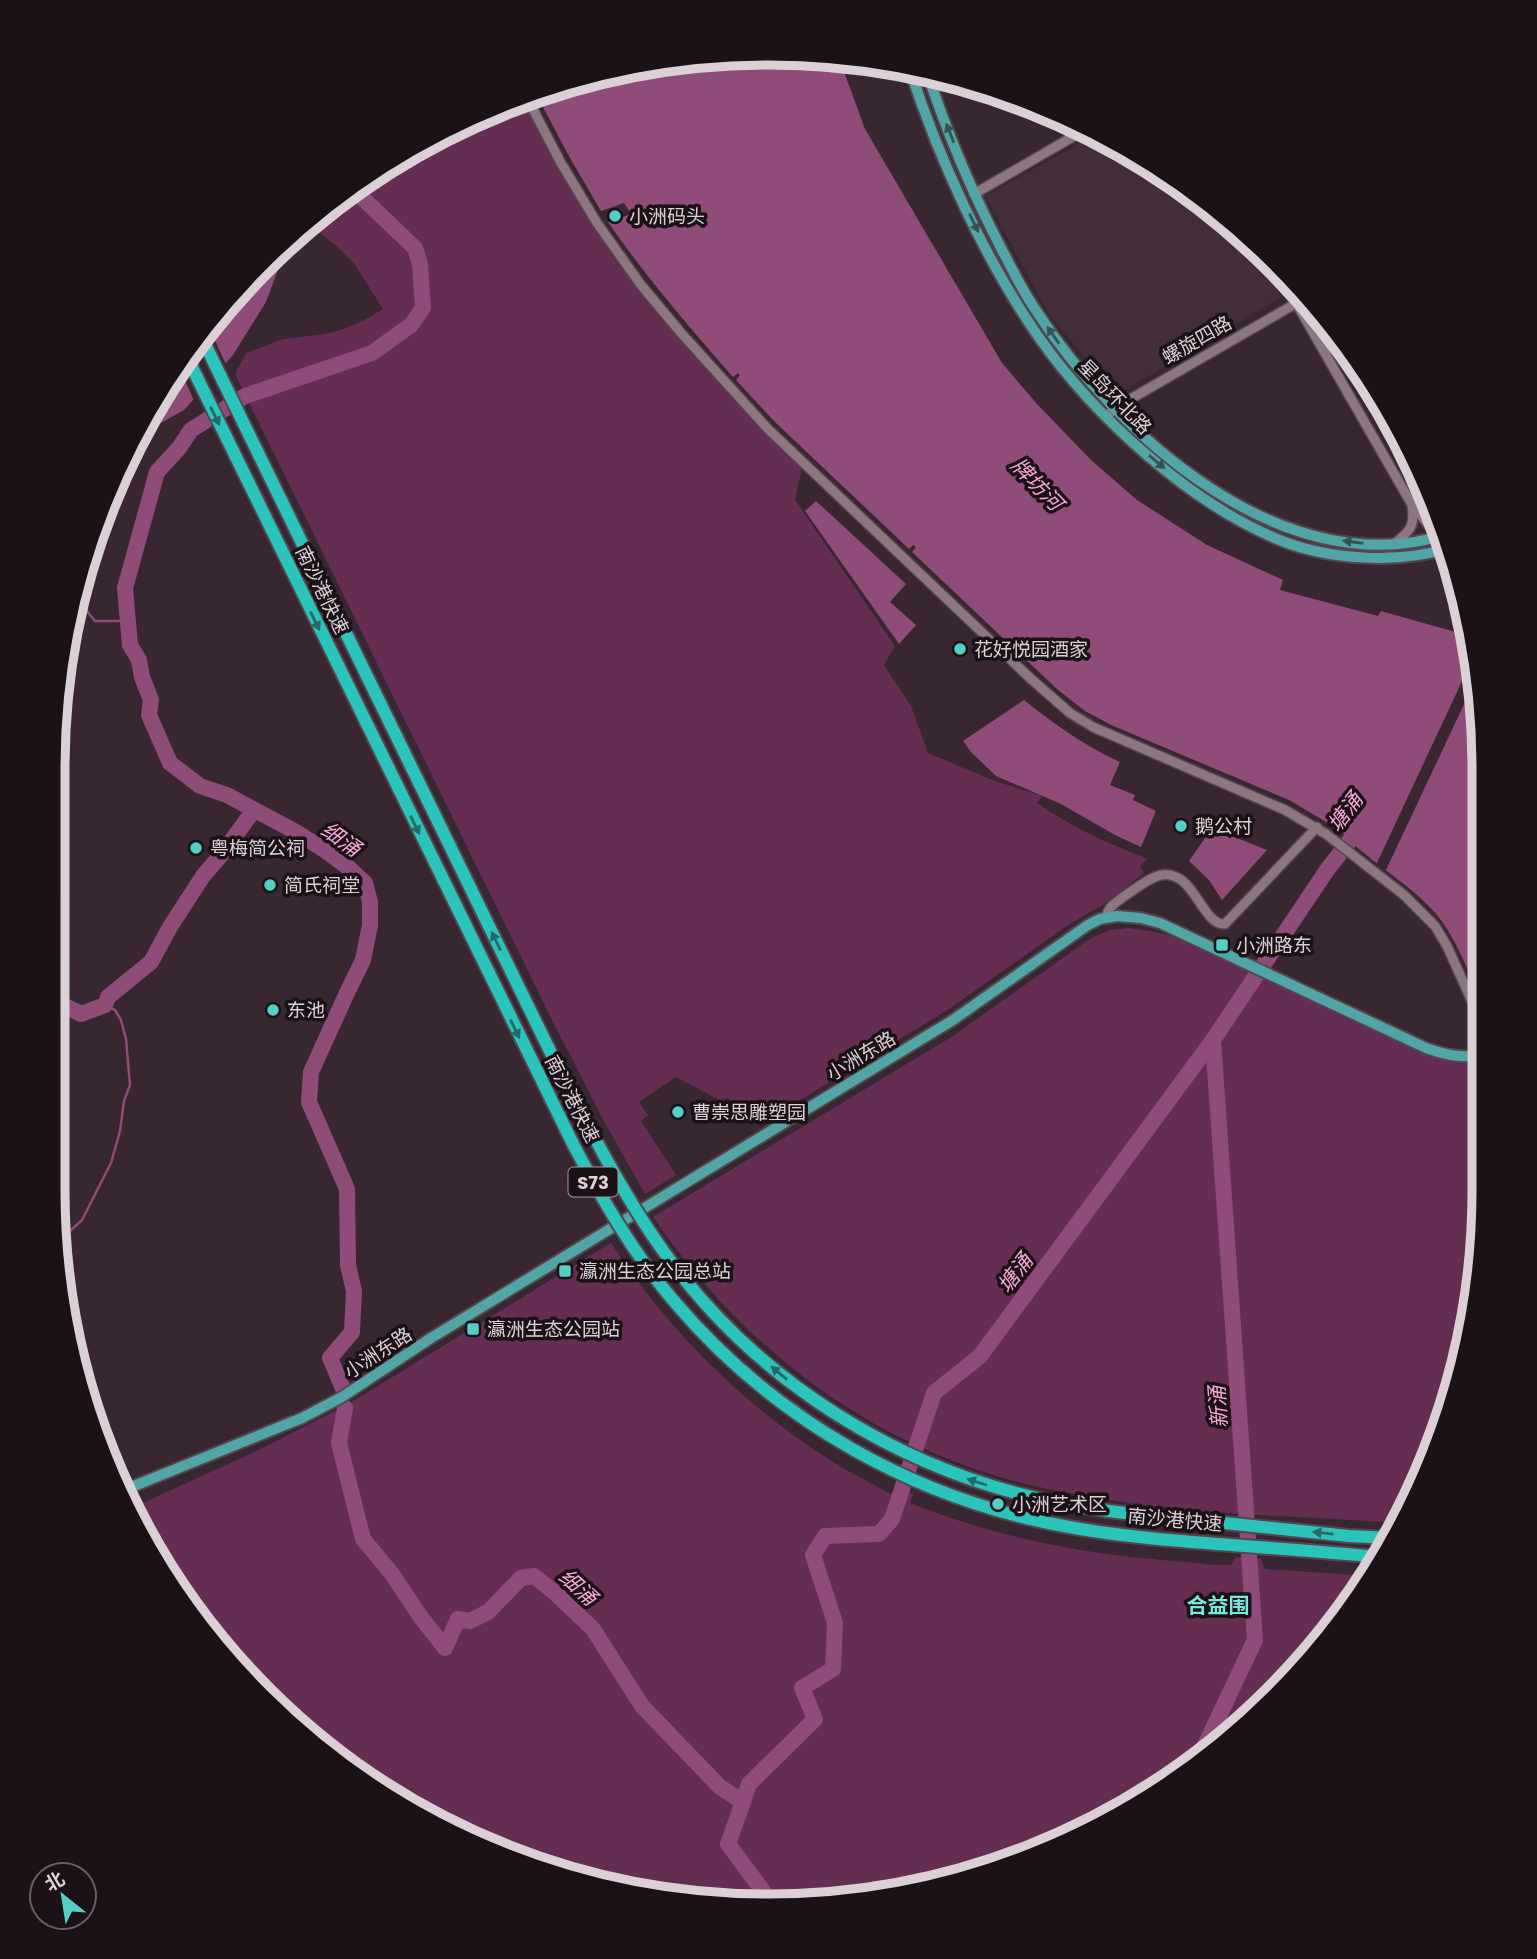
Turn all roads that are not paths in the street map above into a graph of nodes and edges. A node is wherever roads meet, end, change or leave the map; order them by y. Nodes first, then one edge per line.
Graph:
1 (913, 80) edge
2 (931, 84) edge
3 (531, 106) edge
4 (1076, 135) edge
5 (974, 194) junction
6 (1297, 303) joint
7 (206, 346) edge
8 (191, 366) edge
9 (1115, 408) junction
10 (1107, 416) junction
11 (1411, 503) junction
12 (1429, 526) edge
13 (1433, 535) edge
14 (1395, 543) junction
15 (1438, 551) edge
16 (1317, 827) junction
17 (1106, 917) junction
18 (1472, 1001) edge
19 (1472, 1056) edge
20 (130, 1487) edge
21 (1380, 1537) edge
22 (1369, 1556) edge

1 -> 10 main road, 星岛环北路
5 -> 2 main road, 星岛环北路
3 - 16 street
4 - 5 street
9 -> 5 main road, 星岛环北路
6 - 9 street, 螺旋四路
6 - 11 street
21 -> 7 highway, 南沙港快速 / S73, bridge
8 -> 22 highway, 南沙港快速 / S73, bridge
9 - 10 street, 螺旋四路
14 -> 9 main road, 星岛环北路
10 -> 15 main road, 星岛环北路
11 - 12 street
11 - 14 street
13 - 14 main road, 星岛环北路
16 - 17 street
16 - 18 street
17 - 19 main road
17 - 20 main road, 小洲东路

